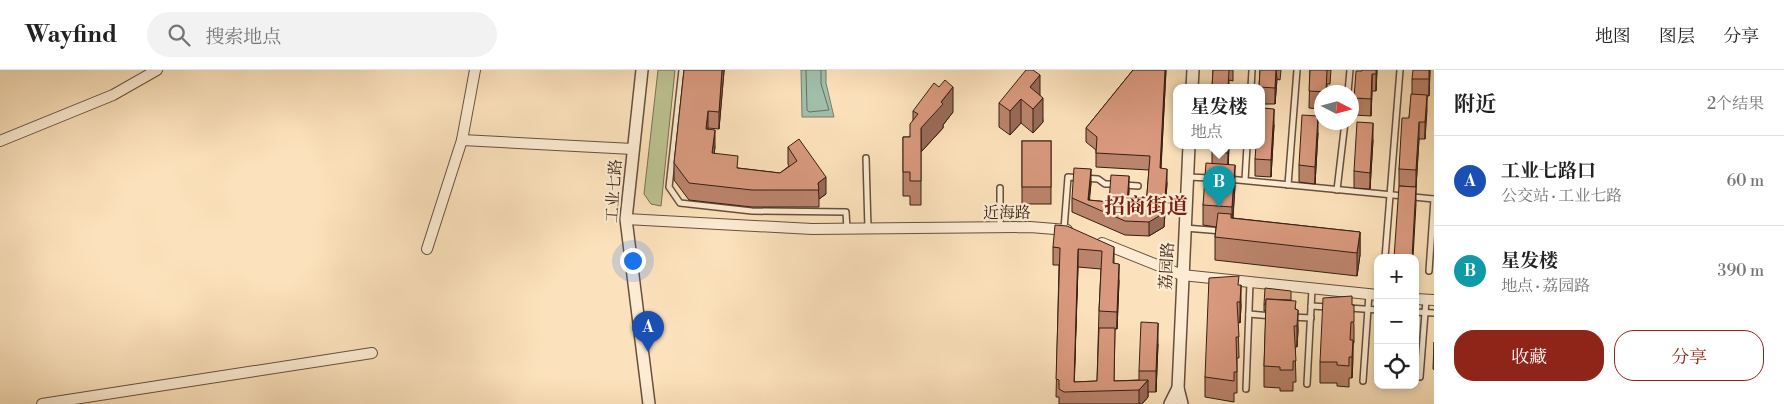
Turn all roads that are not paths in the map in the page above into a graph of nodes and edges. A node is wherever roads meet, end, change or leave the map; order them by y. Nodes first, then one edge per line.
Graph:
1 (157, 70) edge
2 (475, 70) edge
3 (642, 70) edge
4 (682, 70) edge
5 (1194, 70) edge
6 (1252, 70) edge
7 (1298, 70) edge
8 (1350, 70) edge
9 (1400, 70) edge
10 (1192, 84) edge
11 (1251, 84) edge
12 (1349, 85) edge
13 (1344, 130) edge
14 (0, 140) edge
15 (462, 140) junction
16 (633, 149) junction
17 (1189, 149) edge
18 (1247, 149) edge
19 (866, 158) dead end
20 (1188, 177) junction
21 (1215, 178) edge
22 (1221, 178) edge
23 (1245, 180) junction
24 (1288, 185) junction
25 (1138, 186) dead end
26 (1000, 188) dead end
27 (1337, 190) junction
28 (1390, 197) junction
29 (1434, 199) edge
30 (626, 219) junction
31 (1000, 228) junction
32 (1185, 228) junction
33 (847, 229) junction
34 (868, 229) junction
35 (1064, 229) junction
36 (1227, 232) edge
37 (1078, 233) edge
38 (1095, 240) edge
39 (426, 249) dead end
40 (1385, 254) edge
41 (1430, 270) dead end
42 (1182, 274) junction
43 (1250, 283) junction
44 (1312, 289) junction
45 (1373, 295) edge
46 (1425, 300) edge
47 (1311, 306) junction
48 (1368, 309) junction
49 (1374, 310) edge
50 (1419, 312) edge
51 (1425, 312) junction
52 (1434, 313) edge
53 (1249, 314) junction
54 (1311, 318) junction
55 (372, 353) dead end
56 (1420, 376) dead end
57 (1363, 381) dead end
58 (1307, 384) dead end
59 (1178, 388) junction
60 (1246, 389) dead end
61 (73, 402) edge
62 (42, 404) edge
63 (649, 404) edge
64 (1170, 404) edge
65 (1182, 404) edge

1 - 14 street
2 - 15 street
3 - 16 street, 工业七路
4 - 33 lane
5 - 10 street
6 - 11 lane
7 - 24 lane
8 - 12 lane
9 - 28 lane
13 - 27 lane
15 - 16 street
15 - 39 street
16 - 30 street, 工业七路
17 - 20 street, 荔园路
18 - 23 lane
19 - 34 lane
20 - 21 lane
20 - 32 street, 荔园路
22 - 23 lane
23 - 24 lane
24 - 27 lane
25 - 35 lane
26 - 31 lane
27 - 28 lane
28 - 29 lane
28 - 40 lane
29 - 41 lane
30 - 33 street, 近海路
30 - 63 street, 工业七路
31 - 34 street, 近海路
31 - 35 street, 近海路
32 - 36 lane
32 - 42 street, 荔园路
33 - 34 street, 近海路
35 - 37 street, 近海路
38 - 42 street
42 - 43 street
42 - 59 street, 荔园路
43 - 44 street
43 - 53 lane
44 - 45 street
44 - 47 lane
45 - 48 lane
46 - 51 lane
47 - 48 lane
47 - 54 lane
48 - 49 lane
48 - 57 lane
50 - 51 lane
51 - 52 lane
51 - 56 lane
53 - 54 lane
53 - 60 lane
54 - 58 lane
55 - 61 street
59 - 64 street, 荔园路
59 - 65 street, 荔园路
61 - 62 street

